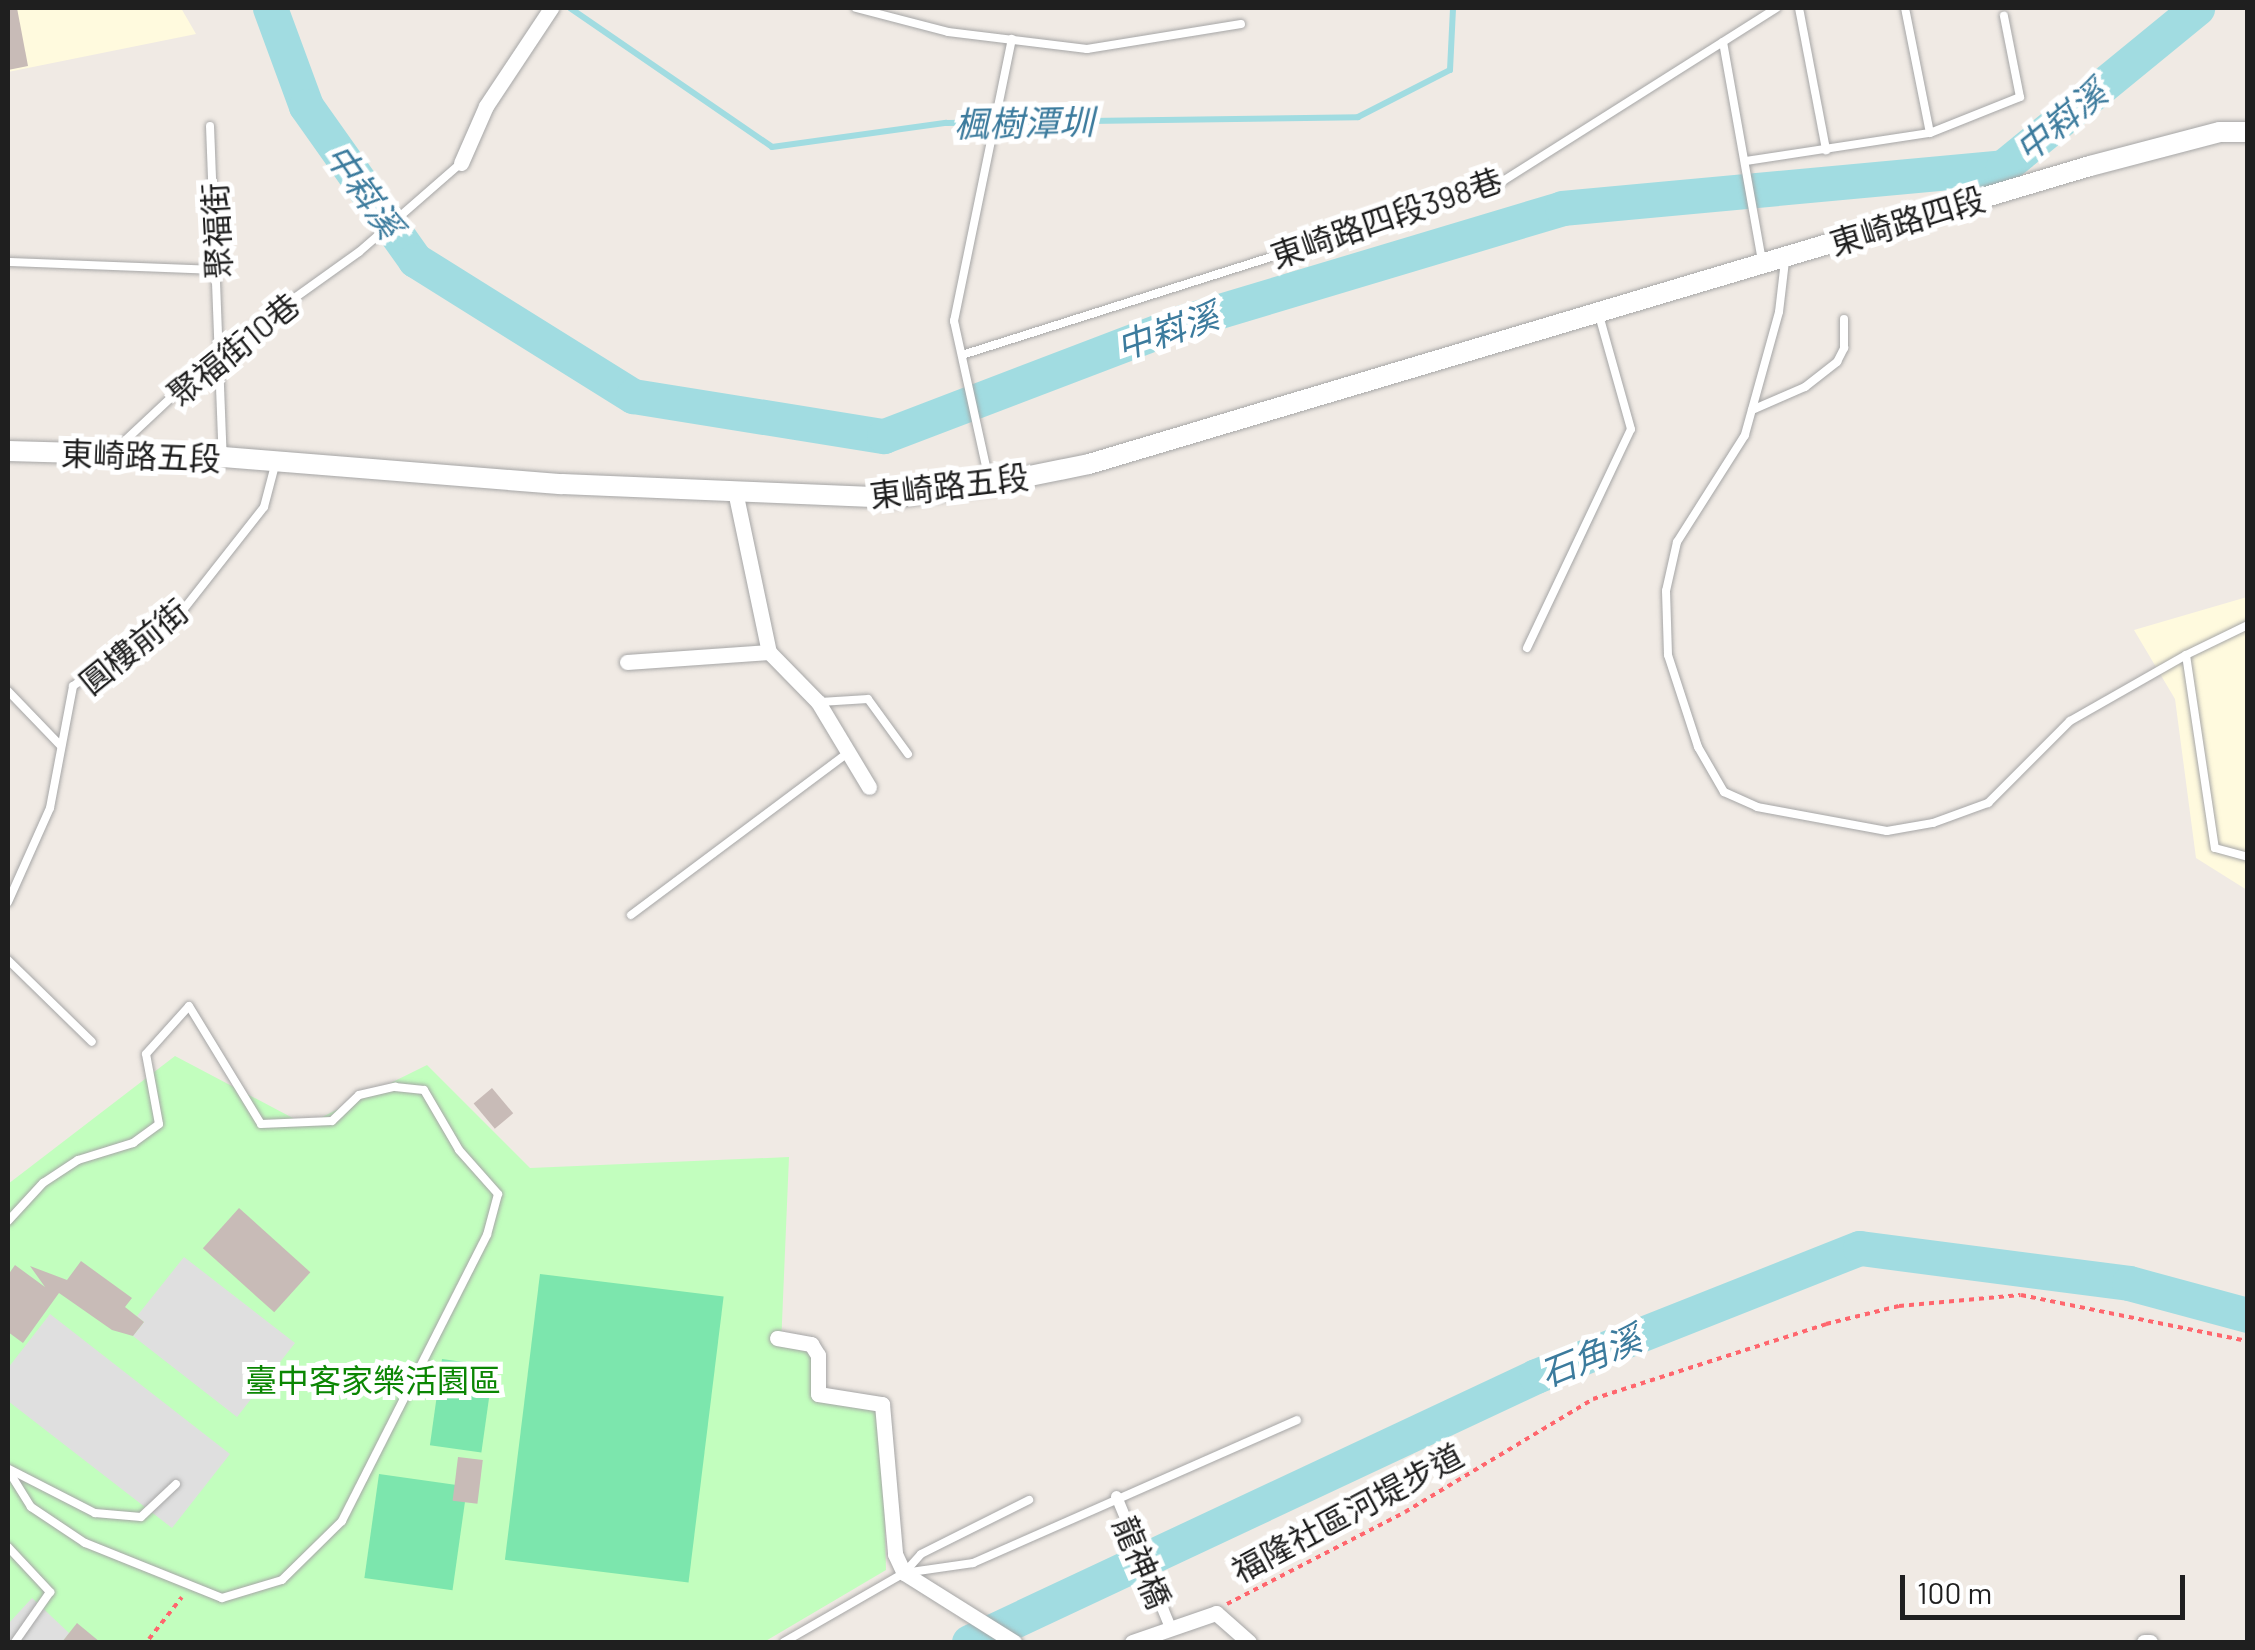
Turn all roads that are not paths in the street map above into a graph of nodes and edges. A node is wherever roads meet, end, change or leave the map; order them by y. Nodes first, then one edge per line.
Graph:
1 (552, 8) edge
2 (856, 8) edge
3 (1777, 8) edge
4 (1798, 8) edge
5 (1905, 8) edge
6 (2004, 16) dead end
7 (1242, 24) dead end
8 (1012, 39) junction
9 (1723, 42) junction
10 (210, 126) dead end
11 (2248, 132) edge
12 (1930, 134) junction
13 (1826, 150) junction
14 (1746, 161) junction
15 (461, 163) joint
16 (1786, 256) junction
17 (8, 262) edge
18 (1752, 265) junction
19 (219, 270) junction
20 (1599, 315) junction
21 (1844, 319) dead end
22 (222, 350) junction
23 (962, 356) junction
24 (1752, 410) junction
25 (8, 451) edge
26 (111, 453) junction
27 (223, 456) junction
28 (276, 464) junction
29 (990, 484) junction
30 (735, 491) junction
31 (2248, 625) edge
32 (1527, 648) dead end
33 (770, 652) junction
34 (2186, 655) junction
35 (627, 662) dead end
36 (8, 691) edge
37 (818, 702) junction
38 (62, 746) junction
39 (846, 754) junction
40 (908, 754) dead end
41 (869, 787) dead end
42 (2248, 857) edge
43 (8, 902) edge
44 (631, 915) dead end
45 (8, 960) edge
46 (92, 1042) dead end
47 (8, 1221) edge
48 (777, 1338) dead end
49 (1297, 1420) dead end
50 (8, 1469) edge
51 (176, 1484) dead end
52 (1116, 1496) junction
53 (1028, 1500) dead end
54 (8, 1547) edge
55 (904, 1573) junction
56 (1170, 1626) junction
57 (15, 1642) edge
58 (784, 1642) edge
59 (1014, 1642) edge
60 (1132, 1642) edge
61 (1249, 1642) edge

1 - 15 street
2 - 8 lane
3 - 9 lane, 東崎路四段398巷
4 - 13 lane
5 - 12 lane
6 - 12 lane
7 - 8 lane
8 - 23 lane
9 - 14 lane
9 - 23 lane, 東崎路四段398巷
10 - 19 lane, 聚福街
11 - 16 street, 東崎路四段
12 - 13 lane
13 - 14 lane
14 - 18 lane
15 - 22 lane, 聚福街10巷
16 - 18 street, 東崎路四段
16 - 24 lane
17 - 19 lane
18 - 20 street, 東崎路五段
19 - 22 lane, 聚福街
20 - 29 street, 東崎路五段
20 - 32 lane
21 - 24 lane
22 - 26 lane, 聚福街10巷
22 - 27 lane, 聚福街
23 - 29 lane
24 - 34 lane
25 - 26 street, 東崎路五段
26 - 27 street, 東崎路五段
27 - 28 street, 東崎路五段
28 - 30 street, 東崎路五段
28 - 38 lane, 圓樓前街
29 - 30 street, 東崎路五段
30 - 33 street
31 - 34 lane
33 - 35 street
33 - 37 street
34 - 42 lane
36 - 38 lane
37 - 39 street
37 - 40 lane
38 - 43 lane, 圓樓前街
39 - 41 street
39 - 44 lane
45 - 46 lane
47 - 50 lane
48 - 55 street
49 - 52 lane
50 - 51 lane
52 - 55 lane
52 - 56 street, 龍神橋
53 - 55 lane
54 - 57 lane
55 - 58 lane
55 - 59 street
56 - 60 street
56 - 61 street

